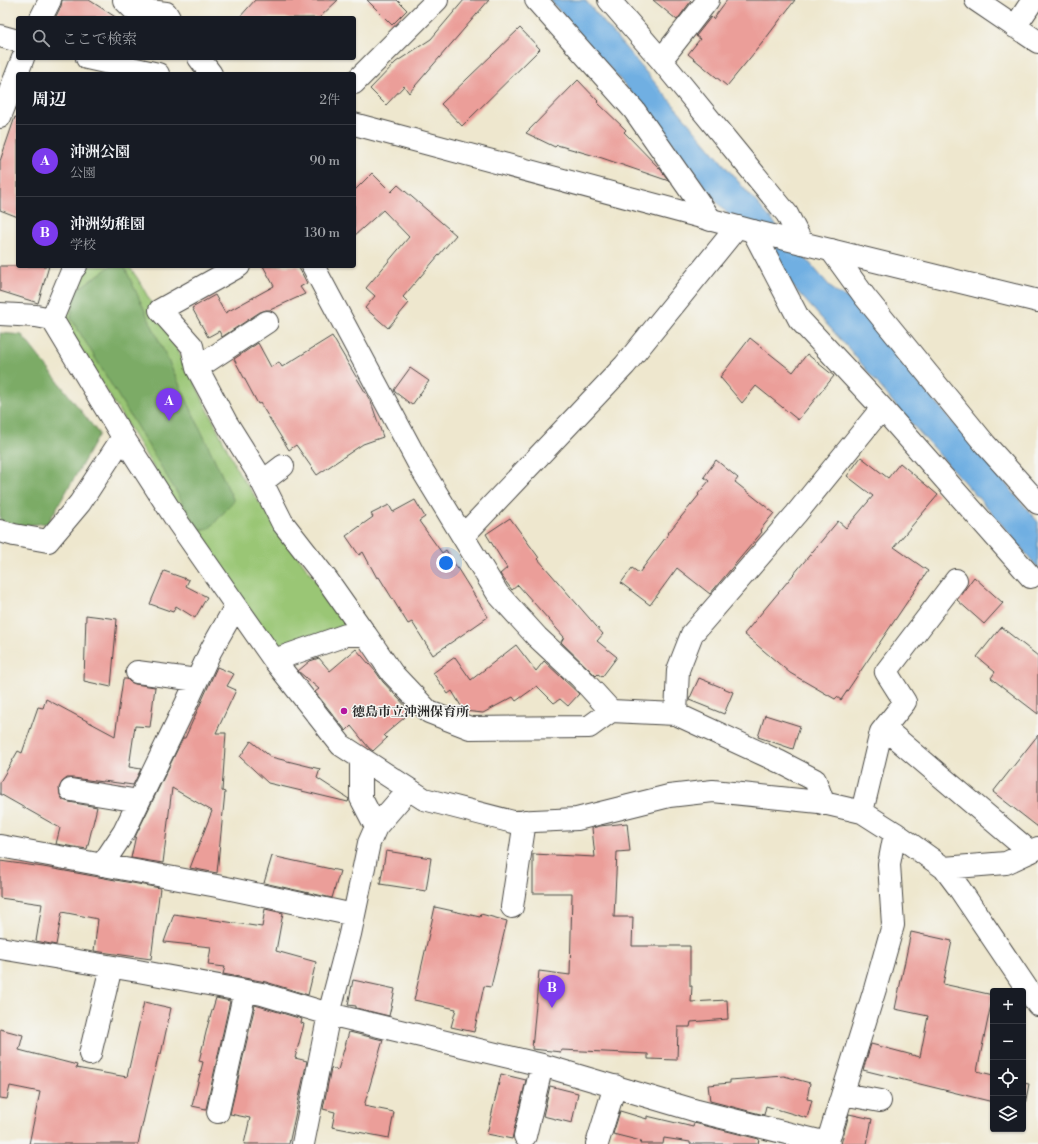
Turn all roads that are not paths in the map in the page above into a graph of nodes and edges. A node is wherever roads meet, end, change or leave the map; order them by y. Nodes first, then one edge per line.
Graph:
1 (50, 0) edge
2 (124, 0) edge
3 (437, 0) edge
4 (536, 0) edge
5 (609, 0) edge
6 (708, 0) edge
7 (976, 0) edge
8 (1033, 0) edge
9 (42, 16) edge
10 (168, 16) edge
11 (1015, 27) junction
12 (0, 36) edge
13 (16, 41) edge
14 (1038, 42) edge
15 (22, 60) edge
16 (96, 60) edge
17 (202, 60) edge
18 (661, 60) junction
19 (16, 72) edge
20 (16, 72) edge
21 (149, 72) edge
22 (210, 72) edge
23 (356, 81) edge
24 (5, 94) edge
25 (0, 117) edge
26 (356, 125) edge
27 (711, 220) junction
28 (745, 229) junction
29 (802, 244) junction
30 (831, 250) junction
31 (74, 268) edge
32 (235, 268) edge
33 (314, 268) edge
34 (1038, 302) edge
35 (0, 314) edge
36 (52, 319) junction
37 (267, 322) dead end
38 (197, 368) junction
39 (882, 408) junction
40 (123, 437) junction
41 (283, 466) dead end
42 (262, 482) junction
43 (1038, 503) edge
44 (0, 531) edge
45 (463, 536) junction
46 (1031, 577) dead end
47 (956, 580) dead end
48 (236, 606) junction
49 (366, 634) junction
50 (274, 660) junction
51 (136, 672) dead end
52 (197, 680) junction
53 (612, 711) junction
54 (676, 714) junction
55 (884, 728) junction
56 (361, 758) junction
57 (409, 789) junction
58 (71, 790) dead end
59 (139, 802) junction
60 (824, 804) junction
61 (862, 812) junction
62 (525, 821) junction
63 (376, 827) junction
64 (895, 833) junction
65 (0, 846) edge
66 (1034, 850) edge
67 (102, 865) junction
68 (944, 868) junction
69 (512, 907) dead end
70 (354, 915) junction
71 (1, 952) edge
72 (111, 967) junction
73 (245, 991) junction
74 (1038, 1006) edge
75 (329, 1014) junction
76 (90, 1054) dead end
77 (542, 1064) junction
78 (615, 1086) junction
79 (843, 1094) junction
80 (880, 1101) dead end
81 (218, 1112) dead end
82 (525, 1136) dead end
83 (827, 1143) edge
84 (303, 1144) edge
85 (597, 1144) edge

1 - 9 street
2 - 10 street
3 - 23 street
4 - 27 street
5 - 18 street
6 - 18 street
7 - 11 street
8 - 11 street
11 - 14 street
12 - 13 street
15 - 19 street
16 - 21 street
17 - 22 street
18 - 29 street
20 - 24 street
24 - 25 street
26 - 27 street
27 - 28 street
28 - 29 street
28 - 39 street
28 - 45 street
29 - 30 street
30 - 34 street
30 - 43 street
31 - 36 street
32 - 38 street
33 - 45 street
35 - 36 street
36 - 40 street
37 - 38 street
38 - 42 street
39 - 46 street
39 - 54 street
40 - 44 street
40 - 48 street
41 - 42 street
42 - 49 street
45 - 53 street
47 - 55 street
48 - 50 street
48 - 52 street
49 - 50 street
49 - 53 street
50 - 56 street
51 - 52 street
52 - 59 street
53 - 54 street
54 - 60 street
55 - 61 street
55 - 66 street
56 - 57 street
56 - 63 street
57 - 62 street
57 - 63 street
58 - 59 street
59 - 67 street
60 - 61 street
60 - 62 street
61 - 64 street
62 - 69 street
63 - 70 street
64 - 68 street
64 - 79 street
65 - 67 street
66 - 68 street
67 - 70 street
68 - 74 street
70 - 75 street
71 - 72 street
72 - 73 street
72 - 76 street
73 - 75 street
73 - 81 street
75 - 77 street
75 - 84 street
77 - 78 street
77 - 82 street
78 - 83 street
78 - 85 street
79 - 80 street
79 - 83 street

